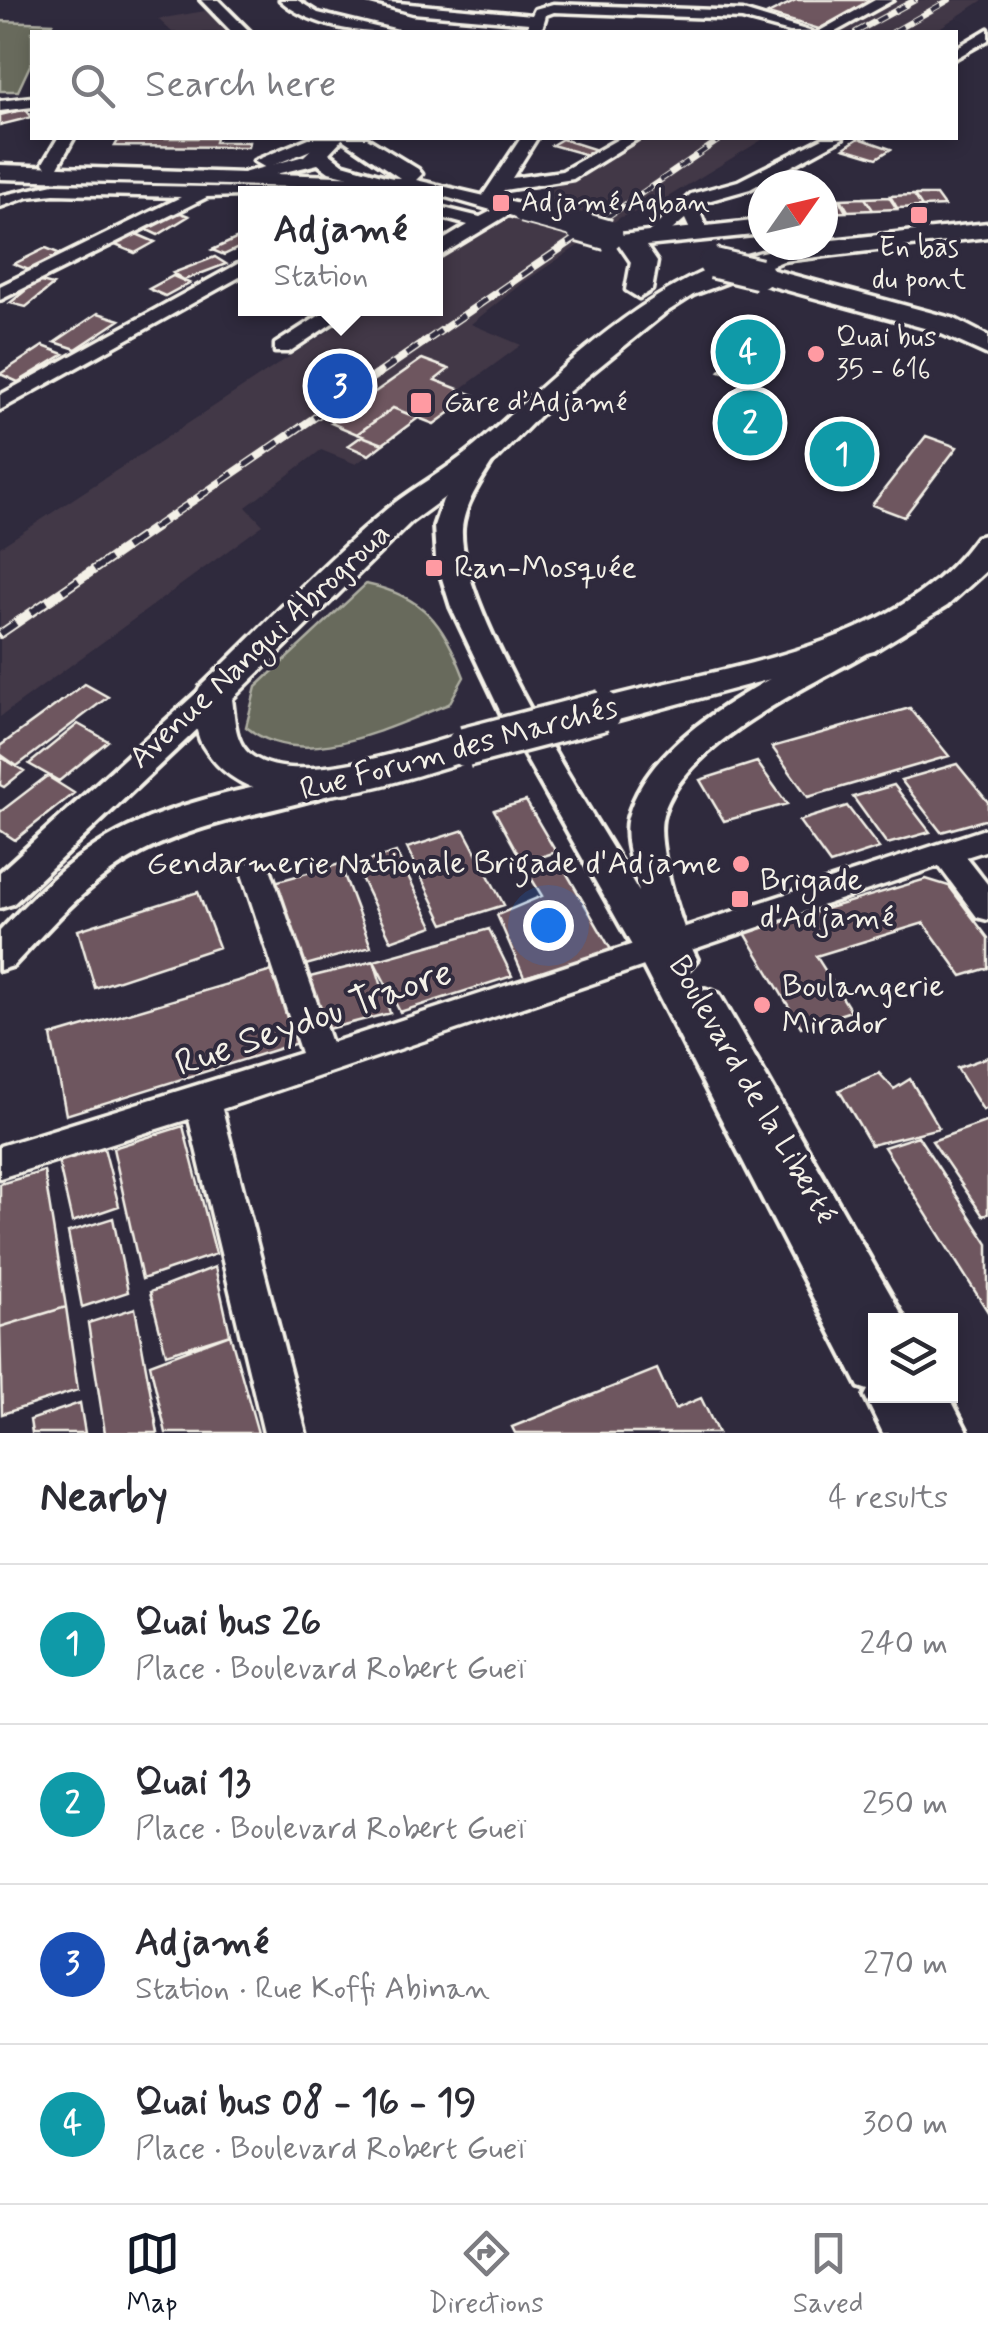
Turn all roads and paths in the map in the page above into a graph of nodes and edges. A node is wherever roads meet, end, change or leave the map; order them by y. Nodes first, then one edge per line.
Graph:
1 (209, 0) edge
2 (287, 0) edge
3 (372, 0) edge
4 (774, 0) edge
5 (886, 0) edge
6 (743, 15) junction
7 (536, 26) edge
8 (240, 30) edge
9 (378, 30) edge
10 (798, 30) edge
11 (829, 30) edge
12 (988, 33) edge
13 (958, 53) edge
14 (30, 103) edge
15 (0, 106) edge
16 (65, 140) edge
17 (355, 140) edge
18 (528, 140) edge
19 (627, 140) edge
20 (831, 140) edge
21 (322, 143) edge
22 (0, 162) edge
23 (52, 163) junction
24 (0, 172) edge
25 (242, 176) junction
26 (406, 179) junction
27 (431, 186) edge
28 (443, 190) edge
29 (202, 192) junction
30 (238, 193) edge
31 (0, 202) edge
32 (494, 204) junction
33 (691, 204) junction
34 (443, 210) edge
35 (988, 221) edge
36 (838, 223) edge
37 (748, 229) edge
38 (988, 230) edge
39 (700, 232) junction
40 (630, 237) junction
41 (443, 246) edge
42 (707, 261) junction
43 (238, 270) edge
44 (782, 281) junction
45 (639, 290) junction
46 (0, 294) edge
47 (333, 316) edge
48 (282, 348) dead end
49 (988, 348) edge
50 (538, 403) junction
51 (0, 404) edge
52 (485, 453) junction
53 (988, 544) edge
54 (860, 643) junction
55 (213, 696) junction
56 (332, 782) junction
57 (988, 839) edge
58 (945, 852) junction
59 (256, 871) dead end
60 (0, 894) edge
61 (988, 908) edge
62 (660, 944) junction
63 (0, 954) edge
64 (321, 1062) junction
65 (203, 1103) junction
66 (0, 1162) edge
67 (878, 1313) edge
68 (868, 1354) edge
69 (894, 1403) edge
70 (927, 1403) edge
71 (285, 1433) edge
72 (910, 1433) edge
73 (944, 1433) edge

1 - 8 street
2 - 9 street
3 - 7 street
4 - 6 street
5 - 11 street
6 - 7 street
6 - 10 street
12 - 13 street
14 - 15 street
16 - 23 street
17 - 26 main road
18 - 32 street
19 - 32 street
20 - 33 street
21 - 23 main road
21 - 25 street
21 - 26 main road
22 - 23 main road
24 - 25 main road
25 - 26 main road
26 - 27 main road
28 - 32 main road
29 - 30 street
29 - 31 street
29 - 46 street
32 - 34 street
32 - 40 main road, bridge
32 - 41 street
33 - 39 street
33 - 40 street
35 - 36 main road
37 - 39 main road
38 - 50 main road, Avenue Nangui Abrogroua
39 - 40 main road
40 - 42 main road
40 - 45 main road
42 - 44 main road, bridge
42 - 45 main road, Avenue Nangui Abrogroua
43 - 51 street
44 - 49 main road
44 - 50 main road
45 - 50 main road, Avenue Nangui Abrogroua
47 - 48 street
50 - 52 main road, Avenue Nangui Abrogroua
52 - 55 main road, Avenue Nangui Abrogroua
52 - 62 street
53 - 54 main road, Boulevard de la Liberté
54 - 56 main road, Rue Forum des Marchés, bridge
54 - 62 street, Boulevard de la Liberté
55 - 56 main road
55 - 60 street, Avenue Nangui Abrogroua
56 - 63 street, Rue Forum des Marchés
57 - 58 street, Rue Seydou Traore
58 - 61 street
58 - 62 street, Rue Seydou Traore
59 - 64 street
62 - 64 street, Rue Seydou Traore
62 - 67 street, Boulevard de la Liberté
62 - 68 street, Boulevard de la Liberté
64 - 65 street, Rue Seydou Traore
65 - 66 street, Rue Seydou Traore
65 - 71 street
69 - 72 street
70 - 73 street

